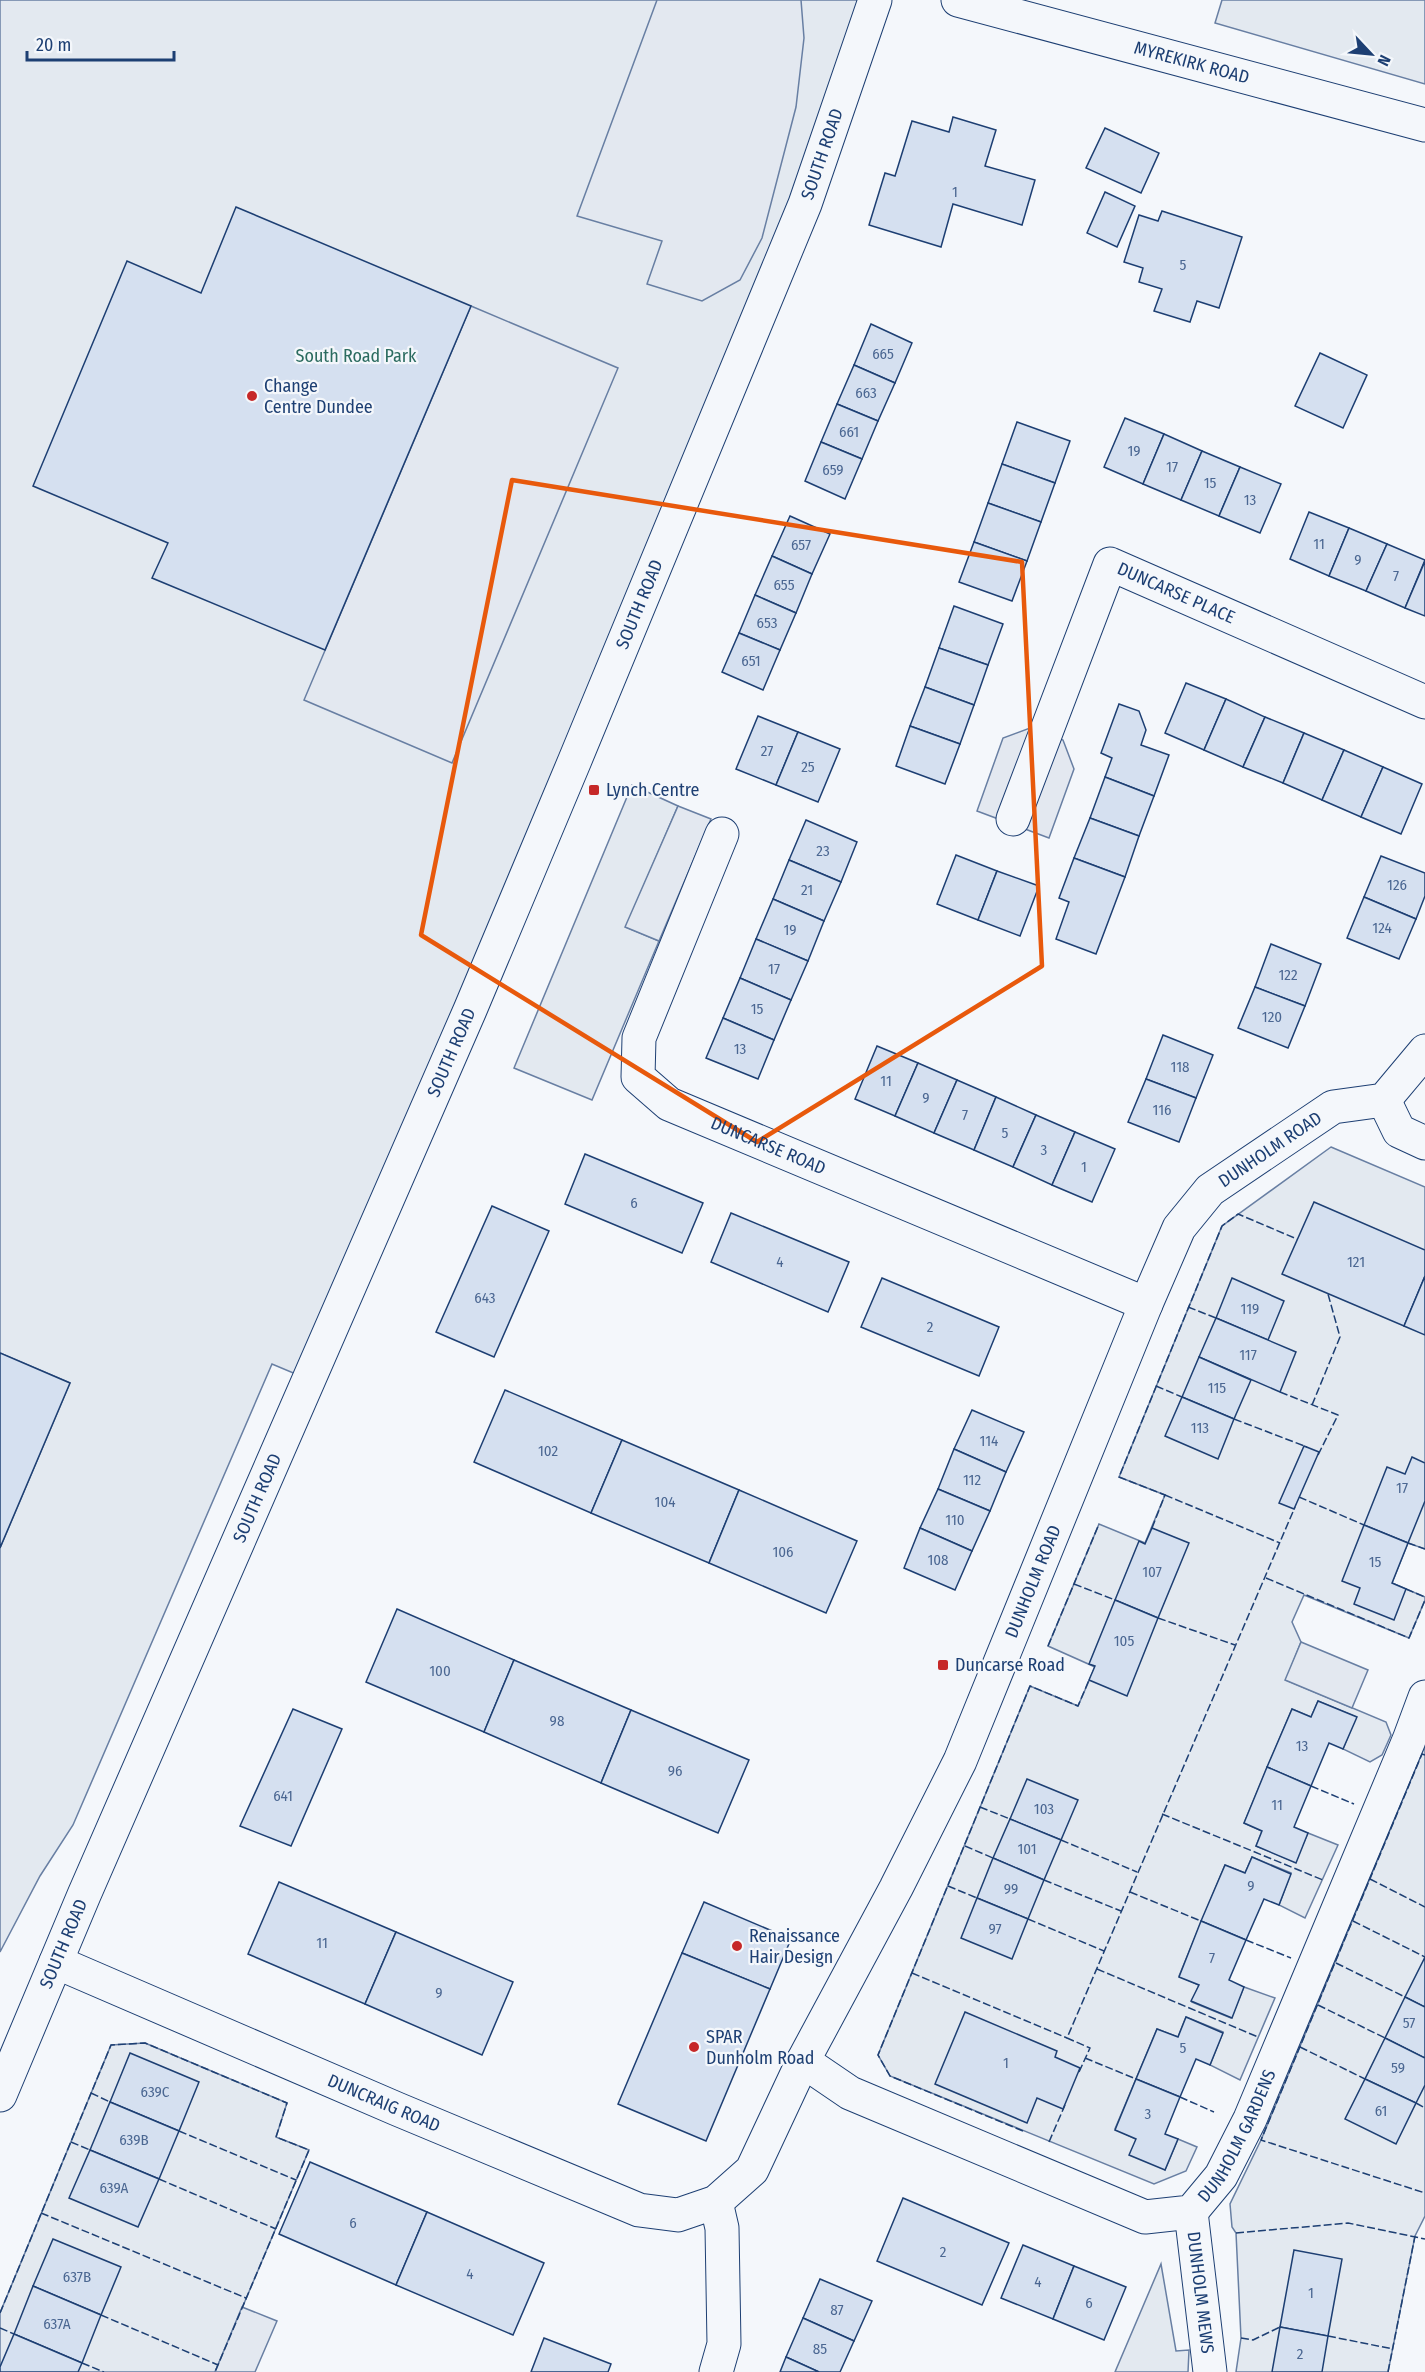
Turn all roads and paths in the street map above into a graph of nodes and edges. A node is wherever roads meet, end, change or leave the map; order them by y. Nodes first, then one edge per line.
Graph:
1 (875, 0) edge
2 (958, 0) edge
3 (1425, 125) edge
4 (1425, 702) edge
5 (1013, 819) dead end
6 (722, 834) dead end
7 (1425, 1052) edge
8 (1384, 1100) junction
9 (1425, 1143) edge
10 (1146, 1304) junction
11 (1425, 1696) edge
12 (56, 1962) junction
13 (803, 2061) junction
14 (0, 2094) edge
15 (716, 2202) junction
16 (1191, 2212) junction
17 (716, 2372) edge
18 (1210, 2372) edge

1 - 12 street, SOUTH ROAD
2 - 3 street, MYREKIRK ROAD
4 - 5 street, DUNCARSE PLACE
6 - 10 street, DUNCARSE ROAD
7 - 8 street
8 - 9 street
8 - 10 street, DUNHOLM ROAD
10 - 13 street, DUNHOLM ROAD
11 - 16 street, DUNHOLM GARDENS
12 - 14 street, SOUTH ROAD
12 - 15 street, DUNCRAIG ROAD
13 - 15 street, DUNHOLM ROAD
13 - 16 street, DUNHOLM GARDENS
15 - 17 street
16 - 18 street, DUNHOLM MEWS

